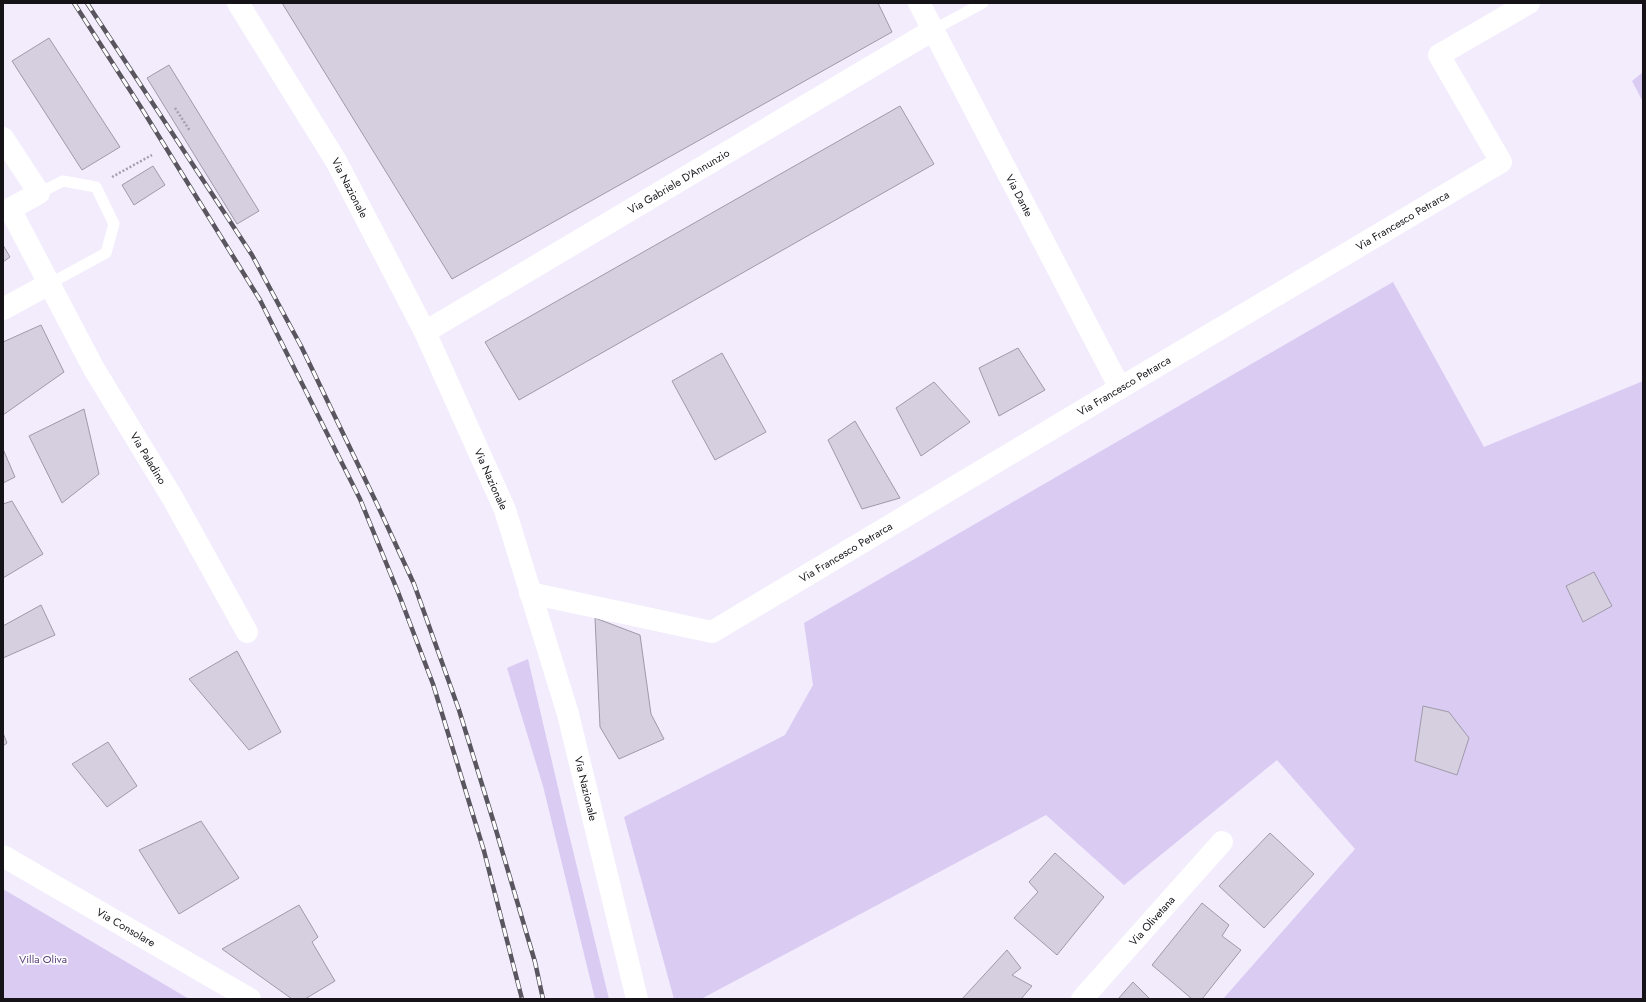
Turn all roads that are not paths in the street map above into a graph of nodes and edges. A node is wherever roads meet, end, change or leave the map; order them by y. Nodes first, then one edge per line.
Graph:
1 (238, 3) edge
2 (919, 3) edge
3 (983, 3) edge
4 (1529, 3) edge
5 (933, 30) junction
6 (3, 138) edge
7 (39, 193) junction
8 (50, 284) junction
9 (3, 309) edge
10 (425, 332) junction
11 (1120, 388) junction
12 (530, 593) junction
13 (247, 632) dead end
14 (1222, 842) dead end
15 (3, 856) edge
16 (250, 999) edge
17 (637, 999) edge
18 (1082, 999) edge

1 - 10 street, Via Nazionale
2 - 5 street, Via Dante
3 - 5 lane
4 - 11 street, Via Francesco Petrarca
5 - 10 street, Via Gabriele D'Annunzio
5 - 11 street, Via Dante
6 - 7 street
7 - 8 street, Via Paladino
7 - 8 lane
8 - 9 street
8 - 13 street, Via Paladino
10 - 12 street, Via Nazionale
11 - 12 street, Via Francesco Petrarca
12 - 17 street, Via Nazionale
14 - 18 street, Via Olivetana
15 - 16 street, Via Consolare

